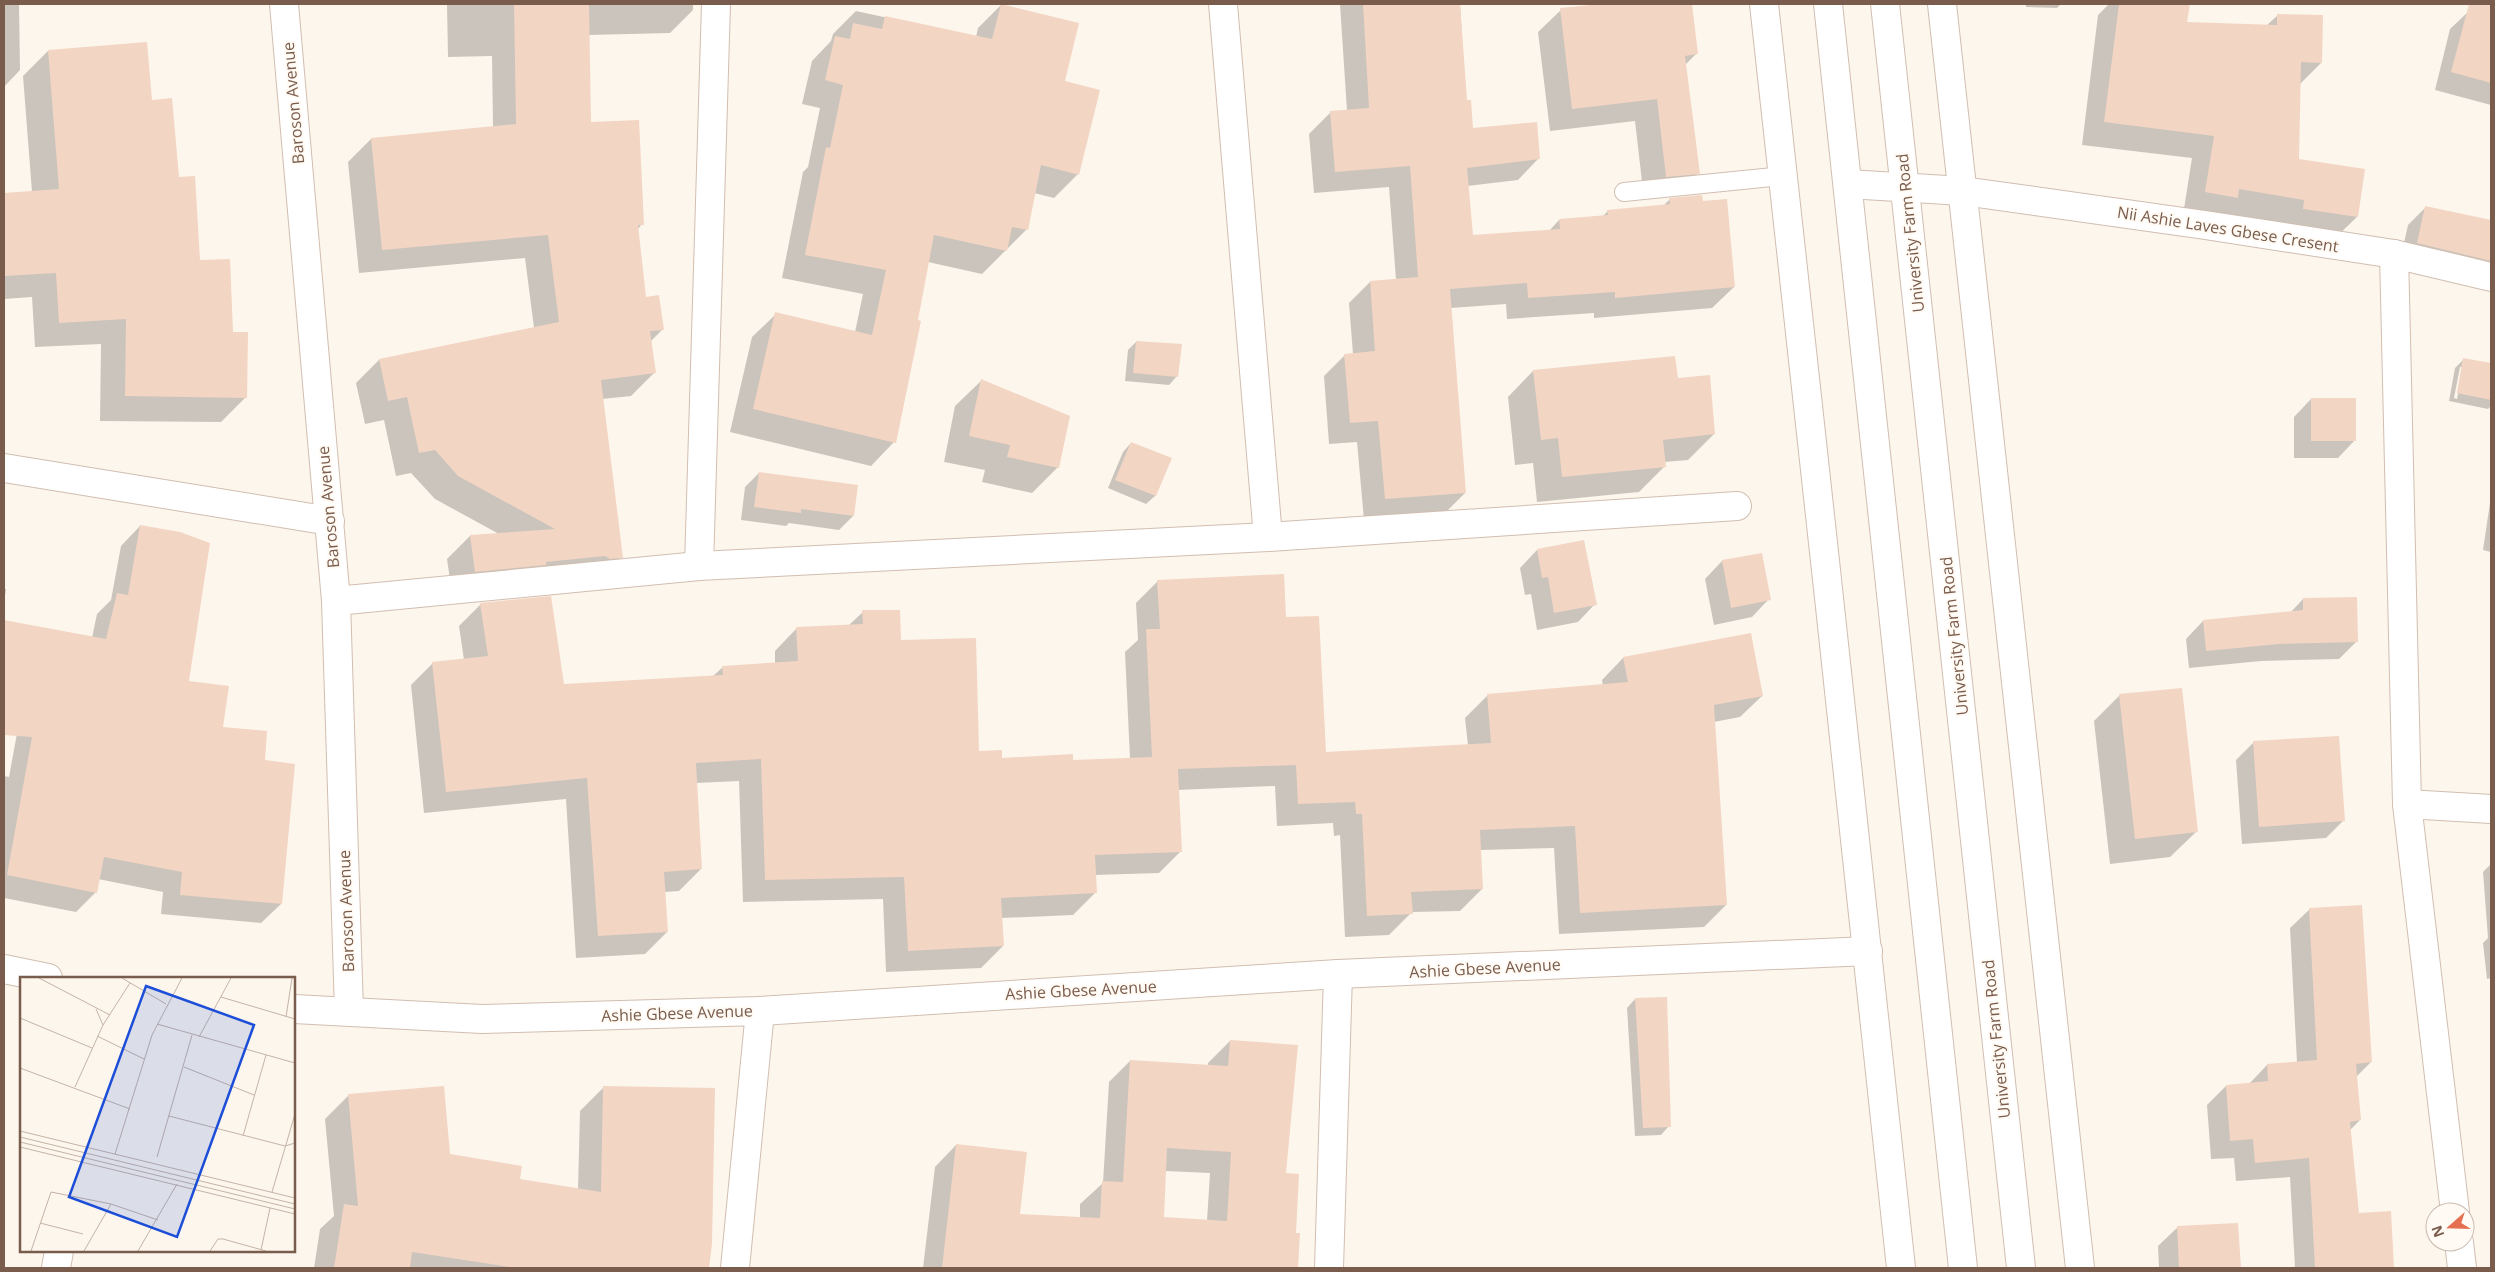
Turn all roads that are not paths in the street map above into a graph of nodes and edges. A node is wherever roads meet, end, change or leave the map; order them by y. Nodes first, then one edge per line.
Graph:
1 (284, 4) edge
2 (716, 4) edge
3 (1223, 4) edge
4 (1764, 4) edge
5 (1828, 4) edge
6 (1885, 4) edge
7 (1942, 4) edge
8 (1782, 176) junction
9 (1848, 184) junction
10 (1905, 187) junction
11 (1963, 191) junction
12 (1624, 192) dead end
13 (2394, 254) junction
14 (2491, 277) edge
15 (4, 468) edge
16 (1737, 506) dead end
17 (330, 521) junction
18 (1268, 537) junction
19 (699, 566) junction
20 (336, 601) junction
21 (2407, 804) junction
22 (2491, 809) edge
23 (1868, 951) junction
24 (4, 969) edge
25 (1338, 974) junction
26 (43, 977) edge
27 (295, 1009) edge
28 (349, 1011) junction
29 (760, 1011) junction
30 (2454, 1202) edge
31 (59, 1252) edge
32 (2460, 1252) edge
33 (56, 1268) edge
34 (735, 1268) edge
35 (1329, 1268) edge
36 (1901, 1268) edge
37 (1963, 1268) edge
38 (2021, 1268) edge
39 (2080, 1268) edge
40 (2462, 1268) edge

1 - 17 street, Baroson Avenue
2 - 19 street
3 - 18 street
4 - 8 street
5 - 9 street
6 - 10 street, University Farm Road
7 - 11 street
8 - 12 lane
8 - 23 street
9 - 10 street, Nii Ashie Laves Gbese Cresent
9 - 37 street
10 - 11 street, Nii Ashie Laves Gbese Cresent
10 - 38 street, University Farm Road
11 - 13 street, Nii Ashie Laves Gbese Cresent
11 - 39 street
13 - 14 street, Nii Ashie Laves Gbese Cresent
13 - 21 street
15 - 17 street
16 - 18 street
17 - 20 street, Baroson Avenue
18 - 19 street
19 - 20 street
20 - 28 street, Baroson Avenue
21 - 22 street
21 - 30 street
23 - 25 street, Ashie Gbese Avenue
23 - 36 street
24 - 26 street
25 - 29 street, Ashie Gbese Avenue
25 - 35 street
27 - 28 street, Ashie Gbese Avenue
28 - 29 street, Ashie Gbese Avenue
29 - 34 street
31 - 33 street
32 - 40 street

